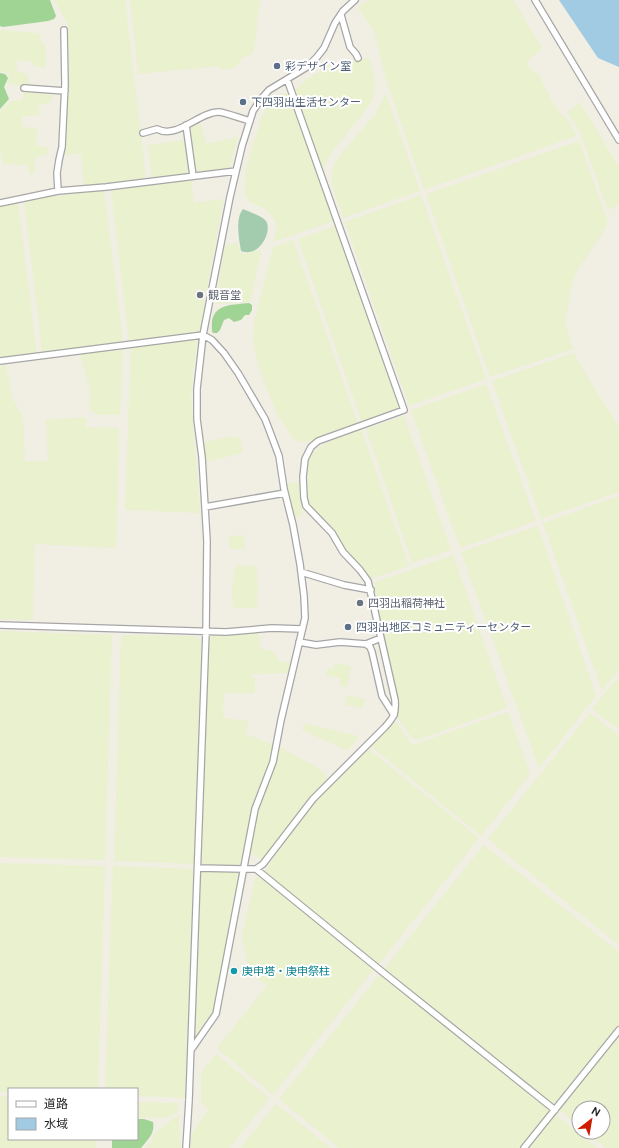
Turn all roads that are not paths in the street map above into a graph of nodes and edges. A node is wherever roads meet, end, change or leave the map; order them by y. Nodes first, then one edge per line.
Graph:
1 (354, 0) edge
2 (535, 0) edge
3 (340, 15) junction
4 (64, 30) dead end
5 (358, 58) dead end
6 (286, 79) junction
7 (24, 88) dead end
8 (65, 91) junction
9 (250, 121) junction
10 (186, 125) junction
11 (143, 133) dead end
12 (619, 140) edge
13 (236, 172) junction
14 (193, 176) junction
15 (58, 191) junction
16 (0, 203) edge
17 (203, 336) junction
18 (0, 361) edge
19 (285, 493) junction
20 (205, 507) junction
21 (301, 572) junction
22 (371, 590) junction
23 (0, 625) edge
24 (302, 629) junction
25 (206, 631) junction
26 (381, 638) junction
27 (299, 642) junction
28 (366, 644) junction
29 (394, 715) junction
30 (198, 868) junction
31 (243, 869) junction
32 (256, 869) junction
33 (619, 1030) edge
34 (191, 1050) junction
35 (555, 1110) junction
36 (186, 1148) edge
37 (524, 1148) edge

1 - 3 street
2 - 12 street
3 - 5 street
3 - 6 street
4 - 8 street
6 - 9 street
6 - 22 street
7 - 8 street
8 - 15 street
9 - 10 street
9 - 13 street
10 - 11 street
10 - 14 street
13 - 14 street
13 - 17 street
14 - 15 street
15 - 16 street
17 - 18 street
17 - 19 street
17 - 20 street
19 - 20 street
19 - 21 street
20 - 25 street
21 - 22 street
21 - 24 street
22 - 26 street
23 - 25 street
24 - 25 street
24 - 27 street
25 - 30 street
26 - 28 street
26 - 29 street
27 - 28 street
27 - 31 street
28 - 29 street
29 - 32 street
30 - 31 street
30 - 34 street
31 - 32 street
31 - 34 street
32 - 35 street
33 - 35 street
34 - 36 street
35 - 37 street

